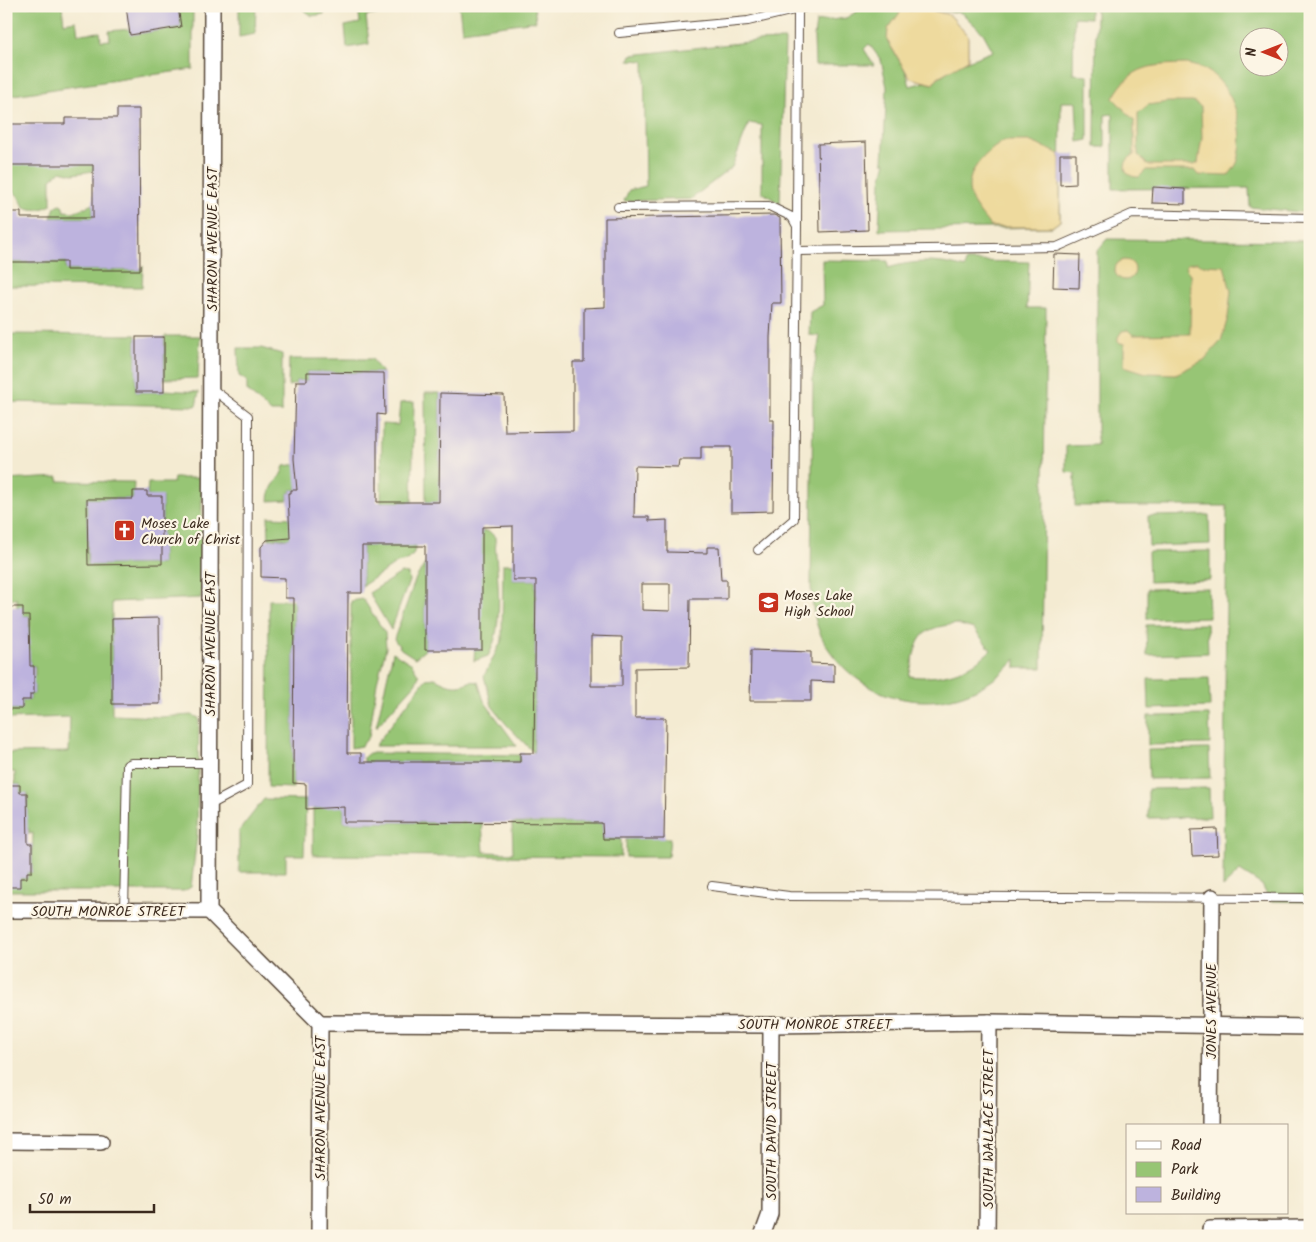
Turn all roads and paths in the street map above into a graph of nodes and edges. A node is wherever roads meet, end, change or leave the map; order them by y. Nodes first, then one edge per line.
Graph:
1 (212, 6) edge
2 (811, 6) edge
3 (798, 9) junction
4 (620, 33) dead end
5 (618, 207) dead end
6 (1310, 218) edge
7 (797, 226) junction
8 (797, 251) junction
9 (211, 388) junction
10 (758, 550) dead end
11 (210, 763) junction
12 (210, 806) junction
13 (712, 886) dead end
14 (1212, 897) junction
15 (1310, 898) edge
16 (6, 910) edge
17 (124, 911) junction
18 (209, 911) junction
19 (989, 1022) junction
20 (320, 1023) junction
21 (771, 1025) junction
22 (1210, 1025) junction
23 (1310, 1026) edge
24 (1210, 1124) edge
25 (6, 1141) edge
26 (101, 1142) dead end
27 (1210, 1214) edge
28 (1310, 1228) edge
29 (1210, 1232) edge
30 (319, 1236) edge
31 (762, 1236) edge
32 (987, 1236) edge

1 - 9 street, SHARON AVENUE EAST
2 - 3 lane
3 - 4 lane
3 - 7 lane
5 - 7 lane
6 - 8 lane
7 - 8 lane
8 - 10 lane
9 - 11 street, SHARON AVENUE EAST
9 - 12 lane
11 - 12 street, SHARON AVENUE EAST
11 - 17 lane
12 - 18 street, SHARON AVENUE EAST
13 - 14 lane
14 - 15 lane
14 - 22 street, JONES AVENUE
16 - 17 street, SOUTH MONROE STREET
17 - 18 street, SOUTH MONROE STREET
18 - 20 street, SHARON AVENUE EAST
19 - 21 street, SOUTH MONROE STREET
19 - 22 street, SOUTH MONROE STREET
19 - 32 street, SOUTH WALLACE STREET
20 - 21 street, SOUTH MONROE STREET
20 - 30 street, SHARON AVENUE EAST
21 - 31 street, SOUTH DAVID STREET
22 - 23 street, SOUTH MONROE STREET
22 - 24 street, JONES AVENUE
25 - 26 street
27 - 29 street
28 - 29 street

